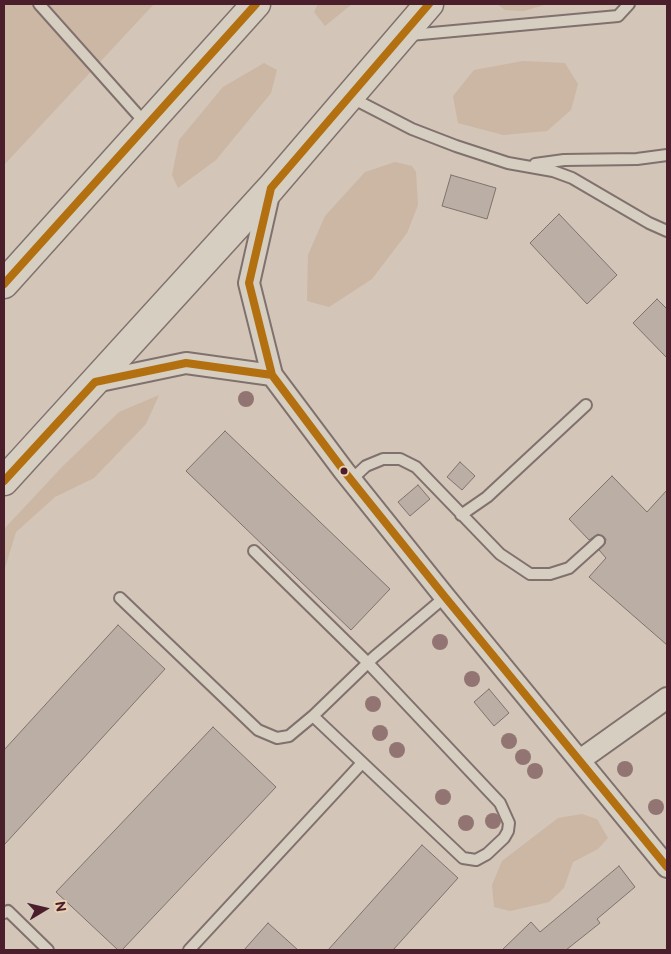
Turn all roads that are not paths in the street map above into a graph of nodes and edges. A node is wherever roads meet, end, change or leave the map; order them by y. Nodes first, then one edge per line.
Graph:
1 (39, 4) edge
2 (256, 4) edge
3 (429, 4) edge
4 (629, 4) edge
5 (401, 36) junction
6 (349, 97) junction
7 (146, 124) junction
8 (667, 155) edge
9 (526, 165) junction
10 (271, 188) junction
11 (667, 231) edge
12 (4, 284) edge
13 (272, 376) junction
14 (95, 382) junction
15 (586, 405) dead end
16 (351, 480) junction
17 (4, 481) edge
18 (461, 515) junction
19 (599, 541) dead end
20 (254, 552) dead end
21 (445, 597) junction
22 (120, 598) dead end
23 (368, 663) junction
24 (667, 698) edge
25 (313, 716) junction
26 (580, 760) junction
27 (362, 763) junction
28 (667, 866) edge
29 (4, 913) edge
30 (48, 950) edge
31 (189, 950) edge

1 - 7 lane
2 - 7 highway
3 - 5 highway
4 - 5 lane
5 - 6 highway
6 - 9 lane
6 - 10 highway
7 - 12 highway
8 - 9 lane
9 - 11 lane
10 - 13 street
10 - 14 highway
13 - 14 street
13 - 16 street
14 - 17 highway
15 - 18 lane
16 - 18 lane
16 - 21 street
18 - 19 lane
20 - 23 lane
21 - 23 lane
21 - 26 street
22 - 25 lane
23 - 25 lane
23 - 27 lane
24 - 26 street
25 - 27 lane
26 - 28 street
27 - 31 lane
29 - 30 lane

